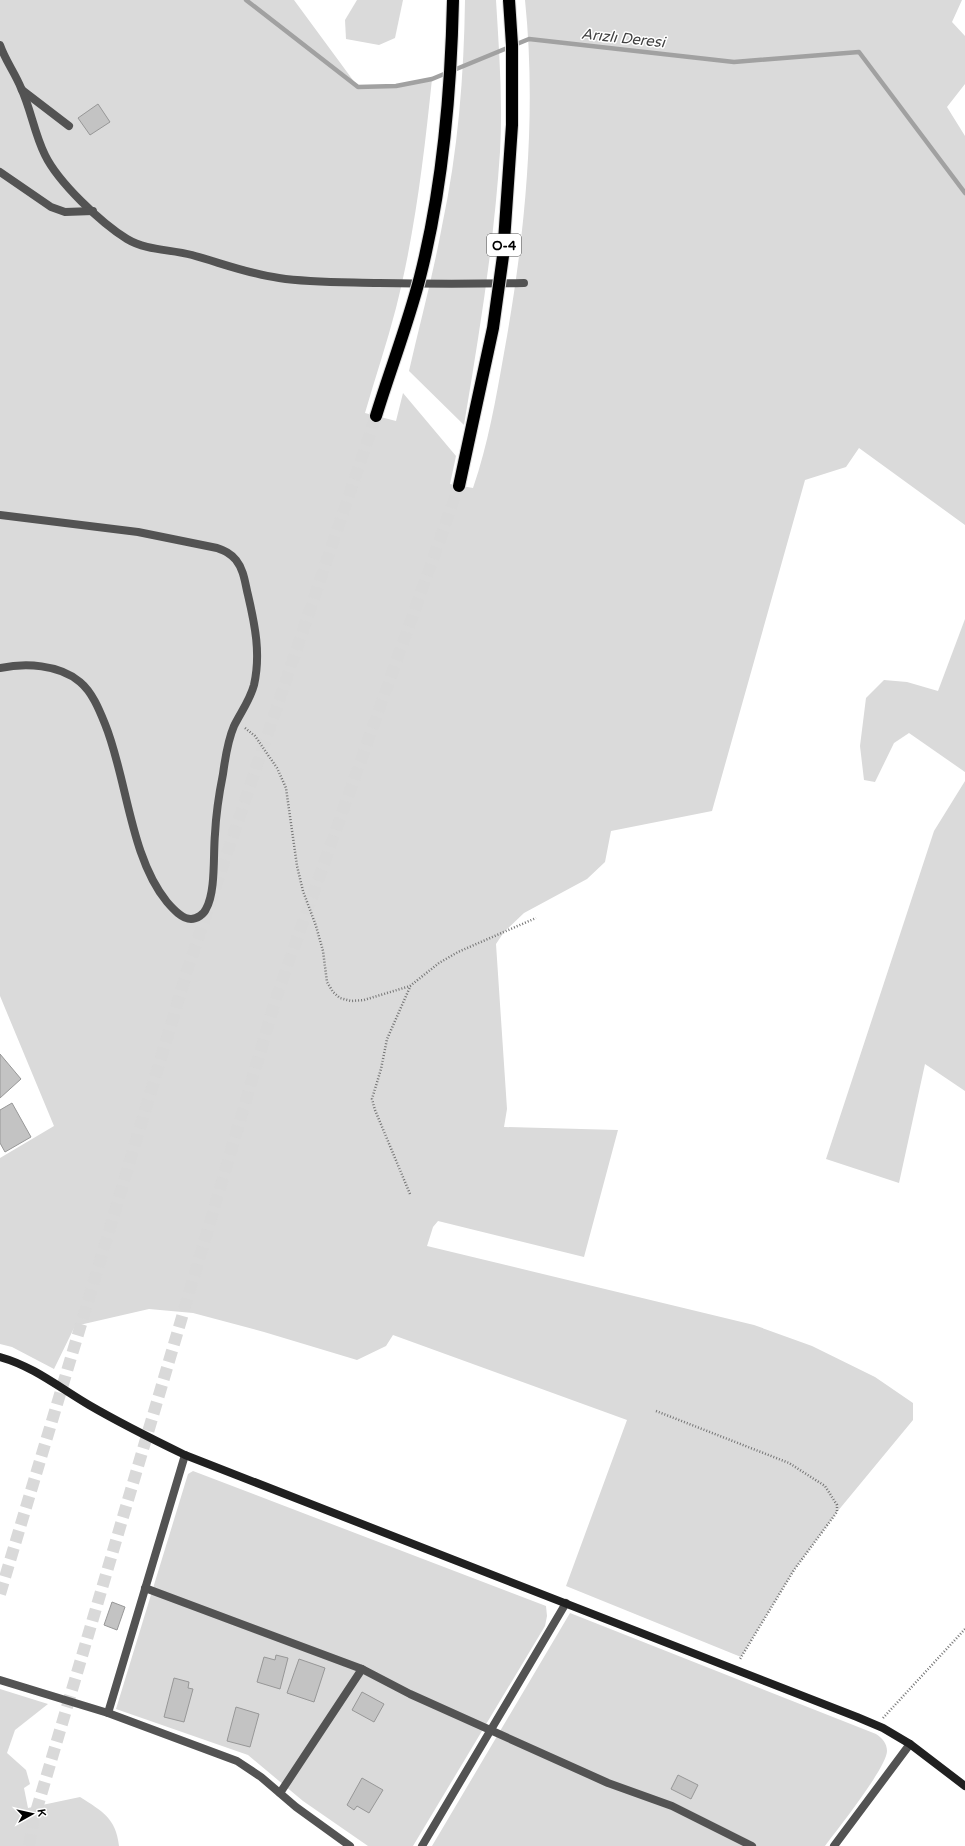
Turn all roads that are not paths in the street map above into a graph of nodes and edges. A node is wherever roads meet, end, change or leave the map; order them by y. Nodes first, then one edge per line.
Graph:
1 (453, 0) edge
2 (509, 0) edge
3 (0, 44) edge
4 (22, 90) junction
5 (69, 126) dead end
6 (0, 172) edge
7 (93, 211) junction
8 (524, 283) dead end
9 (376, 416) tunnel mouth
10 (459, 486) tunnel mouth
11 (0, 516) edge
12 (0, 668) edge
13 (0, 1357) edge
14 (185, 1455) junction
15 (145, 1588) junction
16 (566, 1603) junction
17 (362, 1669) junction
18 (0, 1680) edge
19 (108, 1713) junction
20 (491, 1730) junction
21 (910, 1744) junction
22 (965, 1786) edge
23 (280, 1793) junction
24 (350, 1846) edge
25 (422, 1846) edge
26 (752, 1846) edge
27 (834, 1846) edge

1 - 9 highway, bridge
2 - 10 highway, O-4, bridge
3 - 4 street
4 - 5 street
4 - 7 street
6 - 7 street
7 - 8 street
11 - 12 street
13 - 14 street
14 - 15 street
14 - 16 street
15 - 17 street
15 - 19 street
16 - 20 street
16 - 21 street
17 - 20 street
17 - 23 street
18 - 19 street
19 - 23 street
20 - 25 street
20 - 26 street
21 - 22 street
21 - 27 street
23 - 24 street

